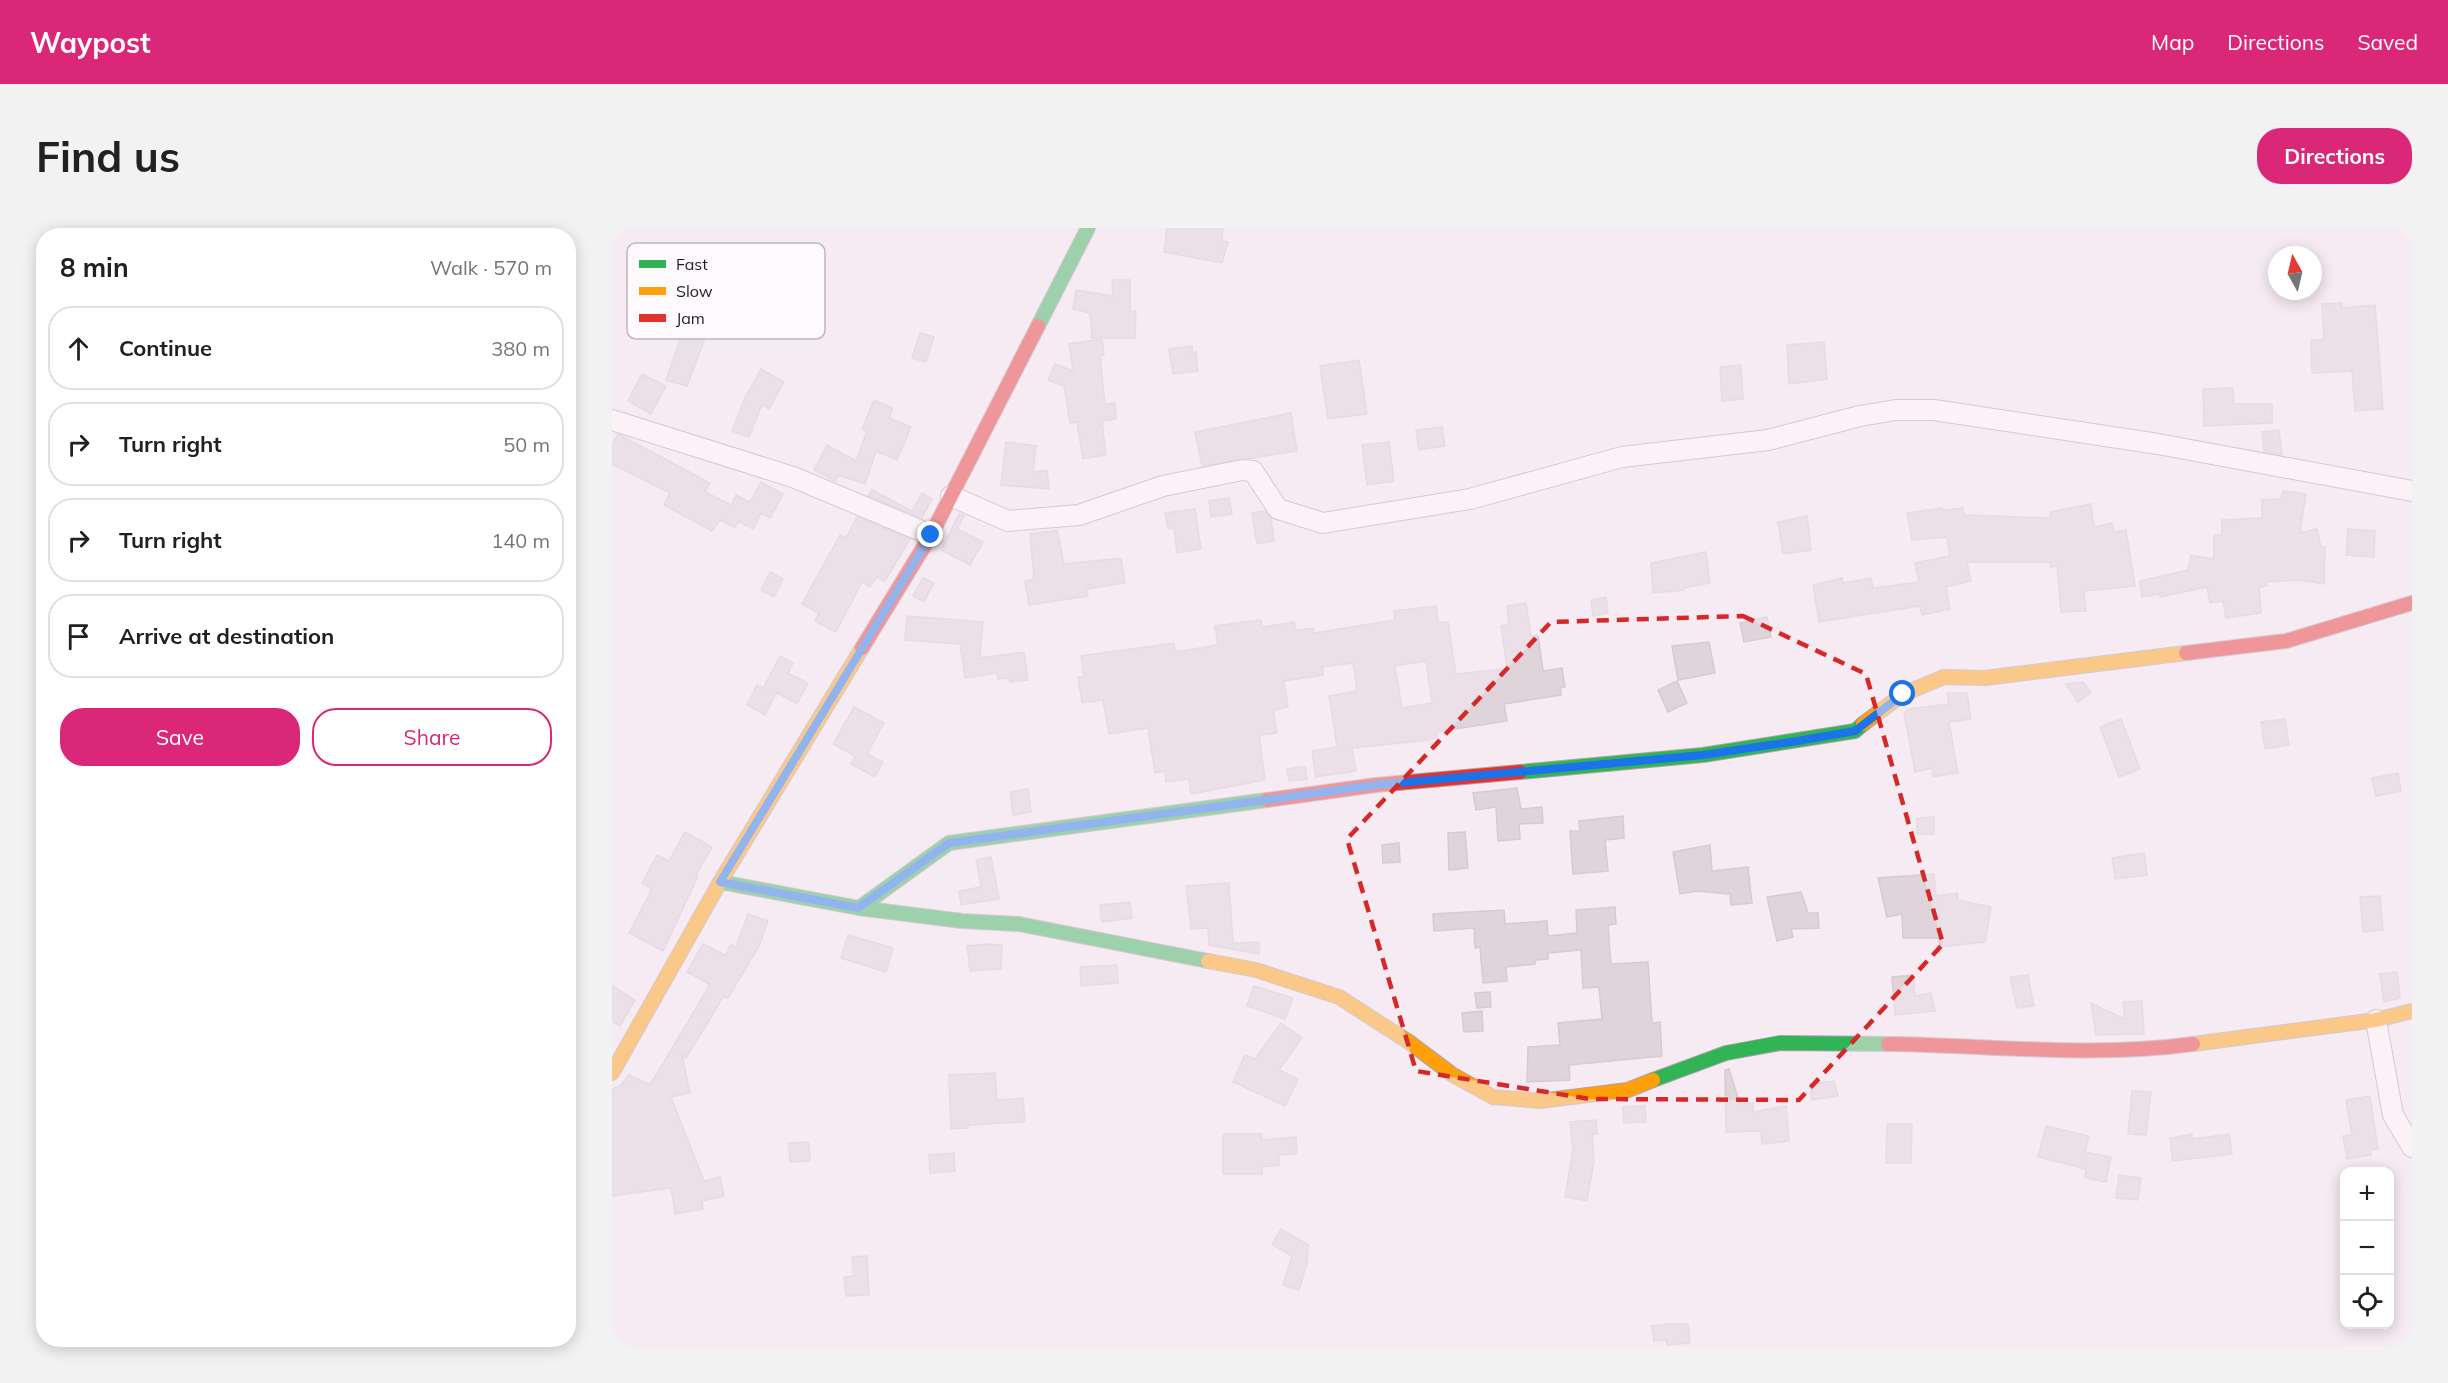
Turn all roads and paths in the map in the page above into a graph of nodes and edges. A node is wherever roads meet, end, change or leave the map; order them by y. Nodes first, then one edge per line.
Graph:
1 (1088, 228) edge
2 (612, 420) edge
3 (2412, 491) edge
4 (951, 496) junction
5 (931, 535) junction
6 (2412, 603) edge
7 (720, 882) junction
8 (858, 908) junction
9 (2412, 1011) edge
10 (2376, 1020) junction
11 (612, 1073) edge
12 (2412, 1147) edge

1 - 4 street
2 - 5 street
3 - 4 street
4 - 5 street
5 - 7 street
6 - 8 street
7 - 8 street
7 - 11 street
8 - 10 street
9 - 10 street
10 - 12 street

